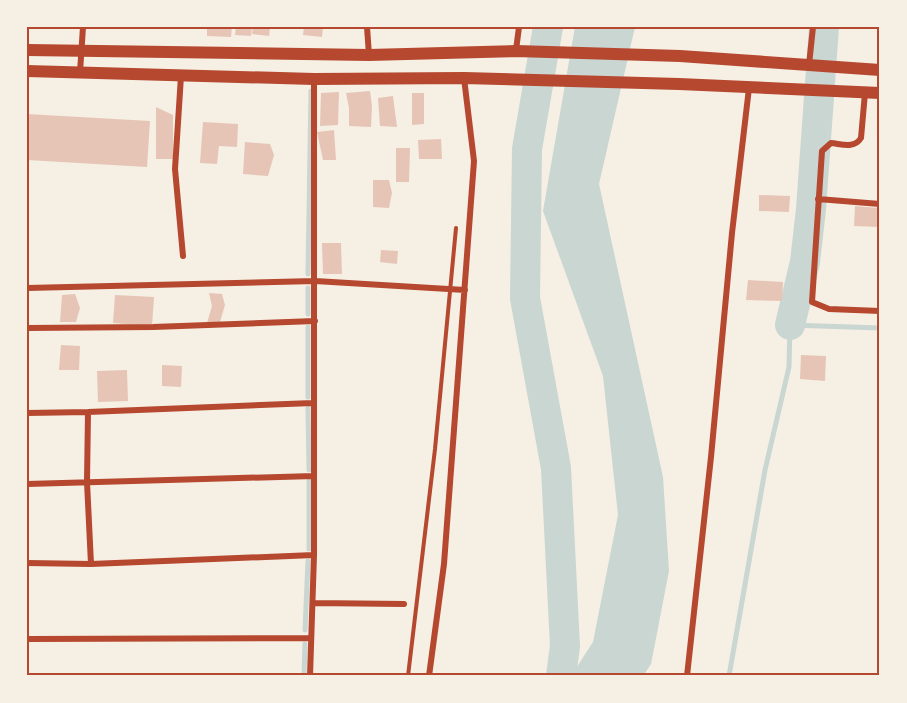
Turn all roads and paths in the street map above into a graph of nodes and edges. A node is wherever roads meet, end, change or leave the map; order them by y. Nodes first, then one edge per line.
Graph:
1 (83, 27) edge
2 (367, 27) edge
3 (519, 27) edge
4 (813, 27) edge
5 (27, 50) edge
6 (516, 51) junction
7 (81, 52) junction
8 (369, 55) junction
9 (812, 65) junction
10 (880, 70) edge
11 (27, 71) edge
12 (80, 72) junction
13 (181, 76) junction
14 (464, 78) junction
15 (314, 79) junction
16 (749, 88) junction
17 (865, 93) junction
18 (880, 93) edge
19 (818, 199) junction
20 (880, 204) edge
21 (456, 228) dead end
22 (183, 256) dead end
23 (315, 281) junction
24 (27, 288) edge
25 (450, 289) junction
26 (465, 290) junction
27 (880, 311) edge
28 (315, 321) junction
29 (27, 328) edge
30 (313, 403) junction
31 (88, 412) junction
32 (27, 413) edge
33 (315, 476) junction
34 (87, 482) junction
35 (27, 484) edge
36 (314, 555) junction
37 (27, 563) edge
38 (91, 564) junction
39 (313, 603) junction
40 (404, 604) dead end
41 (311, 638) junction
42 (27, 639) edge
43 (309, 676) edge
44 (408, 676) edge
45 (429, 676) edge
46 (687, 676) edge

1 - 7 street
2 - 8 street
3 - 6 street
4 - 9 street
5 - 7 highway
6 - 8 highway
6 - 9 highway
7 - 8 highway
7 - 12 street
9 - 10 highway
11 - 12 highway
12 - 13 highway
13 - 15 highway
13 - 22 street
14 - 15 highway
14 - 16 highway
14 - 26 street
15 - 23 street
16 - 17 highway
16 - 46 street
17 - 18 highway
17 - 19 street
19 - 20 street
19 - 27 street
21 - 25 lane
23 - 24 street
23 - 25 street
23 - 28 street
25 - 26 street
25 - 44 lane
26 - 45 street
28 - 29 street
28 - 30 street
30 - 31 street
30 - 33 street
31 - 32 street
31 - 34 street
33 - 34 street
33 - 36 street
34 - 35 street
34 - 38 street
36 - 38 street
36 - 39 street
37 - 38 street
39 - 40 street
39 - 41 street
41 - 42 street
41 - 43 street

